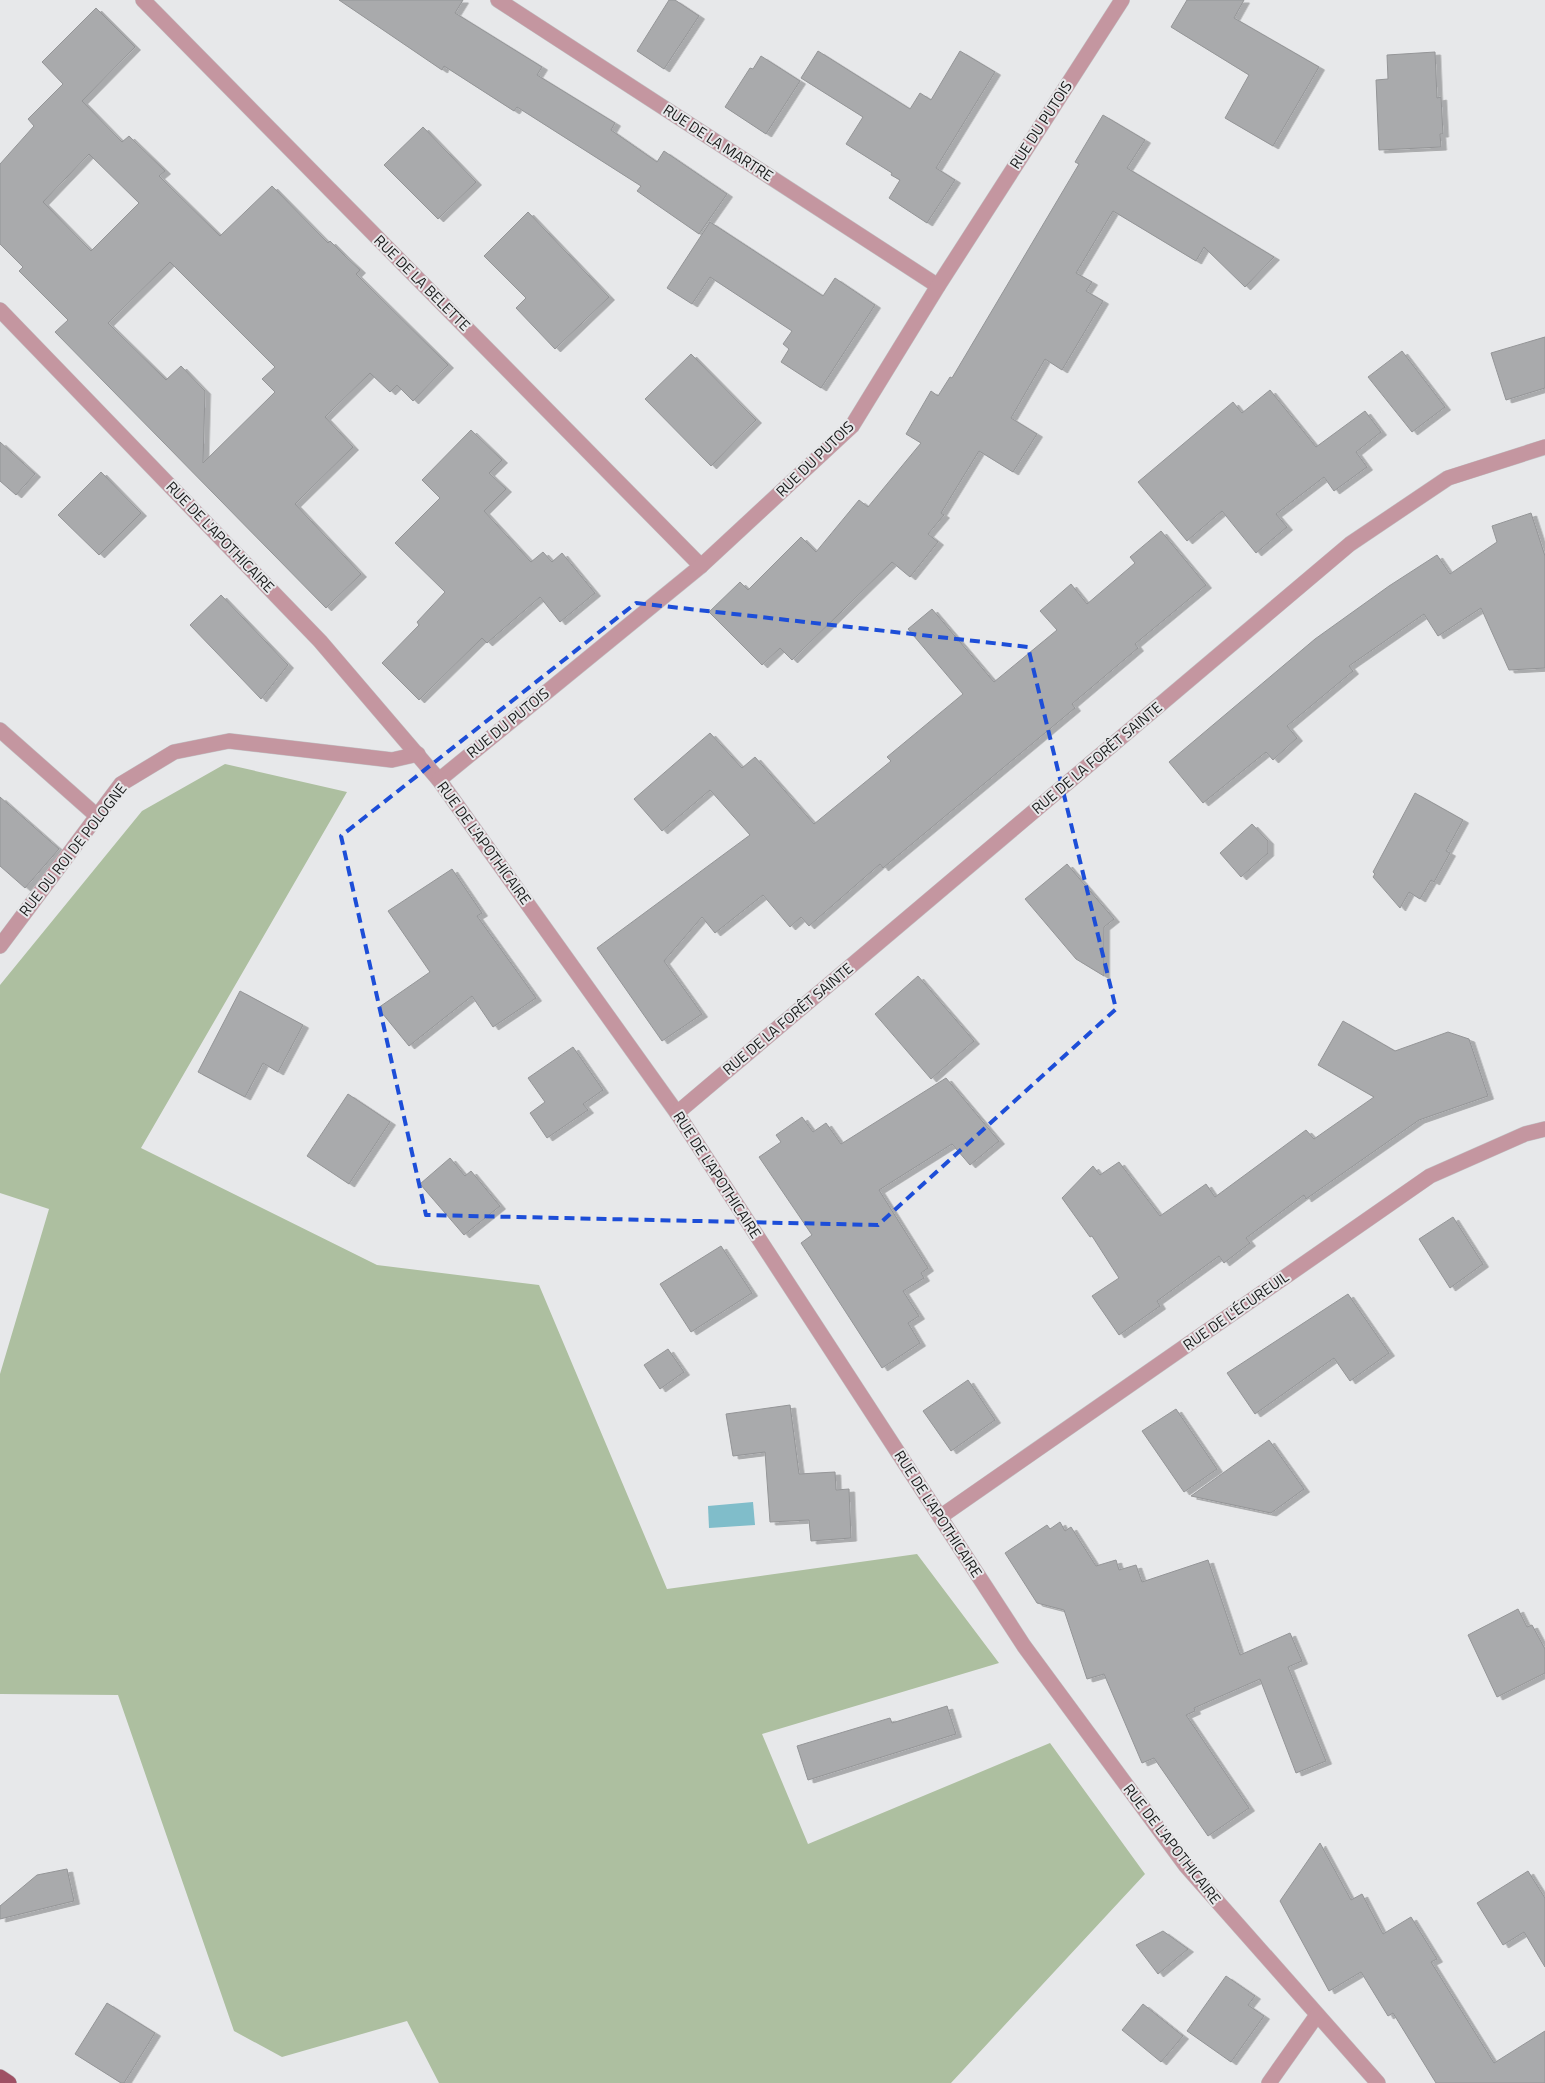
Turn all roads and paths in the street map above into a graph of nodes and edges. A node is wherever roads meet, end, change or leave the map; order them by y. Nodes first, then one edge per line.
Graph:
1 (144, 0) edge
2 (498, 0) edge
3 (1122, 0) edge
4 (938, 286) junction
5 (0, 310) edge
6 (1545, 447) edge
7 (701, 566) junction
8 (0, 730) edge
9 (418, 754) junction
10 (439, 780) junction
11 (97, 816) junction
12 (0, 946) edge
13 (677, 1113) junction
14 (1545, 1129) edge
15 (940, 1517) junction
16 (1317, 2016) junction
17 (0, 2077) edge
18 (9, 2083) edge
19 (1269, 2083) edge
20 (1378, 2083) edge

1 - 7 street, RUE DE LA BELETTE
2 - 4 street, RUE DE LA MARTRE
3 - 4 street, RUE DU PUTOIS
4 - 7 street, RUE DU PUTOIS
5 - 9 street, RUE DE L'APOTHICAIRE
6 - 13 street, RUE DE LA FORÊT SAINTE
7 - 10 street, RUE DU PUTOIS
8 - 11 street
9 - 10 street, RUE DE L'APOTHICAIRE
9 - 11 street, RUE DU ROI DE POLOGNE
10 - 13 street, RUE DE L'APOTHICAIRE
11 - 12 street, RUE DU ROI DE POLOGNE
13 - 15 street, RUE DE L'APOTHICAIRE
14 - 15 street, RUE DE L'ÉCUREUIL
15 - 16 street, RUE DE L'APOTHICAIRE
16 - 19 street
16 - 20 street, RUE DE L'APOTHICAIRE
17 - 18 main road

